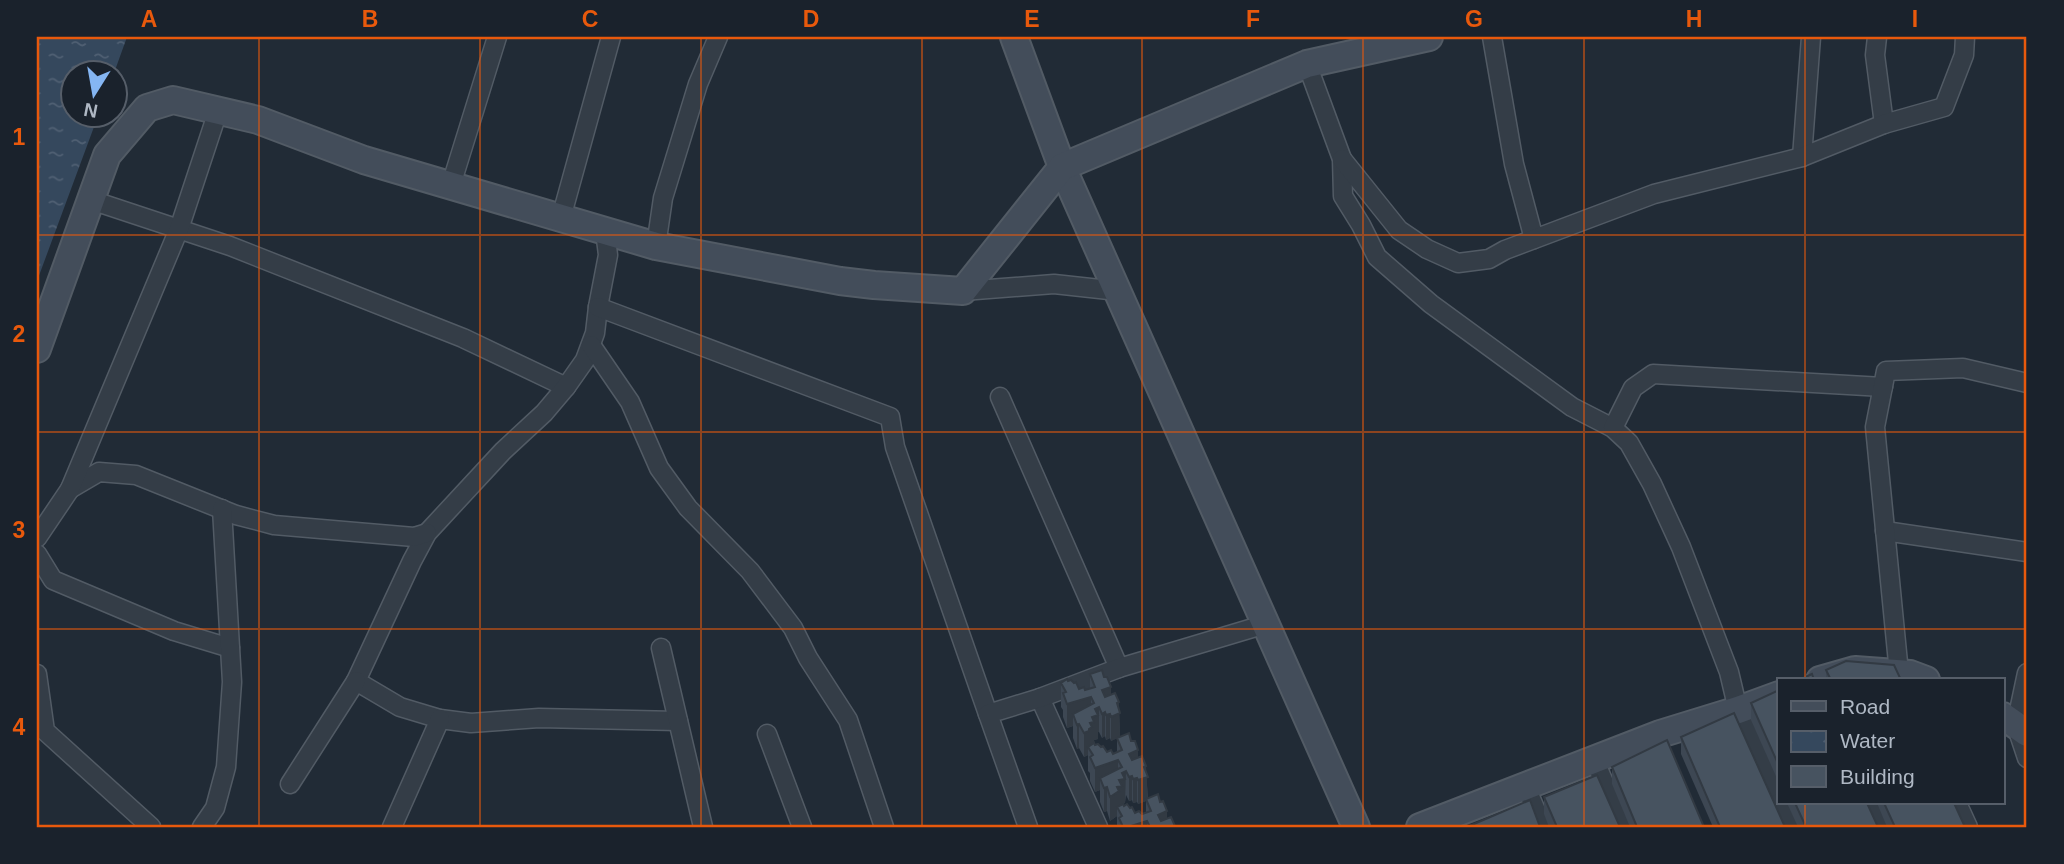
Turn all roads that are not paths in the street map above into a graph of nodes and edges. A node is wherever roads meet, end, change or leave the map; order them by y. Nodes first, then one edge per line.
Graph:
1 (497, 37) edge
2 (611, 37) edge
3 (718, 37) edge
4 (1014, 37) edge
5 (1492, 37) edge
6 (1811, 37) edge
7 (1877, 37) edge
8 (1965, 37) edge
9 (1420, 38) edge
10 (1307, 64) junction
11 (218, 111) junction
12 (1884, 124) junction
13 (1802, 157) junction
14 (1342, 159) junction
15 (1062, 167) junction
16 (451, 185) junction
17 (91, 200) junction
18 (561, 218) junction
19 (178, 229) junction
20 (606, 231) junction
21 (1534, 239) junction
22 (656, 246) junction
23 (964, 291) junction
24 (1118, 291) junction
25 (598, 307) junction
26 (591, 345) junction
27 (37, 349) edge
28 (2027, 383) edge
29 (566, 387) junction
30 (1883, 387) junction
31 (1000, 397) dead end
32 (1613, 428) junction
33 (70, 489) junction
34 (222, 509) junction
35 (1885, 531) junction
36 (427, 533) junction
37 (37, 538) edge
38 (2027, 552) edge
39 (37, 555) edge
40 (1266, 624) junction
41 (230, 648) junction
42 (661, 648) dead end
43 (1119, 668) junction
44 (2027, 673) edge
45 (37, 674) edge
46 (1901, 677) edge
47 (1827, 678) edge
48 (1921, 678) edge
49 (356, 681) junction
50 (1777, 696) edge
51 (1040, 698) junction
52 (1738, 710) junction
53 (988, 714) junction
54 (440, 719) junction
55 (678, 721) junction
56 (2015, 724) edge
57 (768, 734) dead end
58 (2027, 758) edge
59 (1594, 759) junction
60 (290, 784) dead end
61 (1526, 787) junction
62 (1777, 798) edge
63 (1780, 804) edge
64 (1870, 804) edge
65 (1957, 804) edge
66 (1450, 822) edge
67 (1349, 825) edge
68 (151, 827) edge
69 (202, 827) edge
70 (392, 827) edge
71 (703, 827) edge
72 (802, 827) edge
73 (884, 827) edge
74 (1028, 827) edge
75 (1098, 827) edge
76 (1420, 827) edge
77 (1543, 827) edge
78 (1623, 827) edge
79 (1790, 827) edge
80 (1881, 827) edge
81 (1968, 827) edge

1 - 16 street
2 - 18 street
3 - 22 street
4 - 15 street
5 - 21 street
6 - 13 street
7 - 12 street
8 - 12 street
9 - 10 street
10 - 14 street
10 - 15 street
11 - 16 street
11 - 17 street
11 - 19 street
12 - 13 street
13 - 21 street
14 - 21 street
14 - 32 street
15 - 23 street
15 - 24 street
16 - 18 street
17 - 19 street
17 - 27 street
18 - 20 street
19 - 29 street
19 - 33 street
20 - 22 street
20 - 25 street
22 - 23 street
23 - 24 street
24 - 40 street
25 - 26 street
25 - 53 street
26 - 29 street
26 - 73 street
28 - 30 street
29 - 36 street
30 - 32 street
30 - 35 street
31 - 43 street
32 - 52 street
33 - 34 street
33 - 37 street
34 - 36 street
34 - 41 street
35 - 38 street
35 - 46 street
36 - 49 street
39 - 41 street
40 - 43 street
40 - 67 street
41 - 69 street
42 - 55 street
43 - 51 street
44 - 56 street
45 - 68 street
46 - 47 street
46 - 48 street
49 - 54 street
49 - 60 street
50 - 52 street
51 - 53 street
51 - 75 street
52 - 59 street
52 - 62 street
53 - 74 street
54 - 55 street
54 - 70 street
55 - 71 street
56 - 58 street
57 - 72 street
59 - 61 street
59 - 78 street
61 - 66 street
61 - 77 street
63 - 79 street
64 - 80 street
65 - 81 street
66 - 76 street

